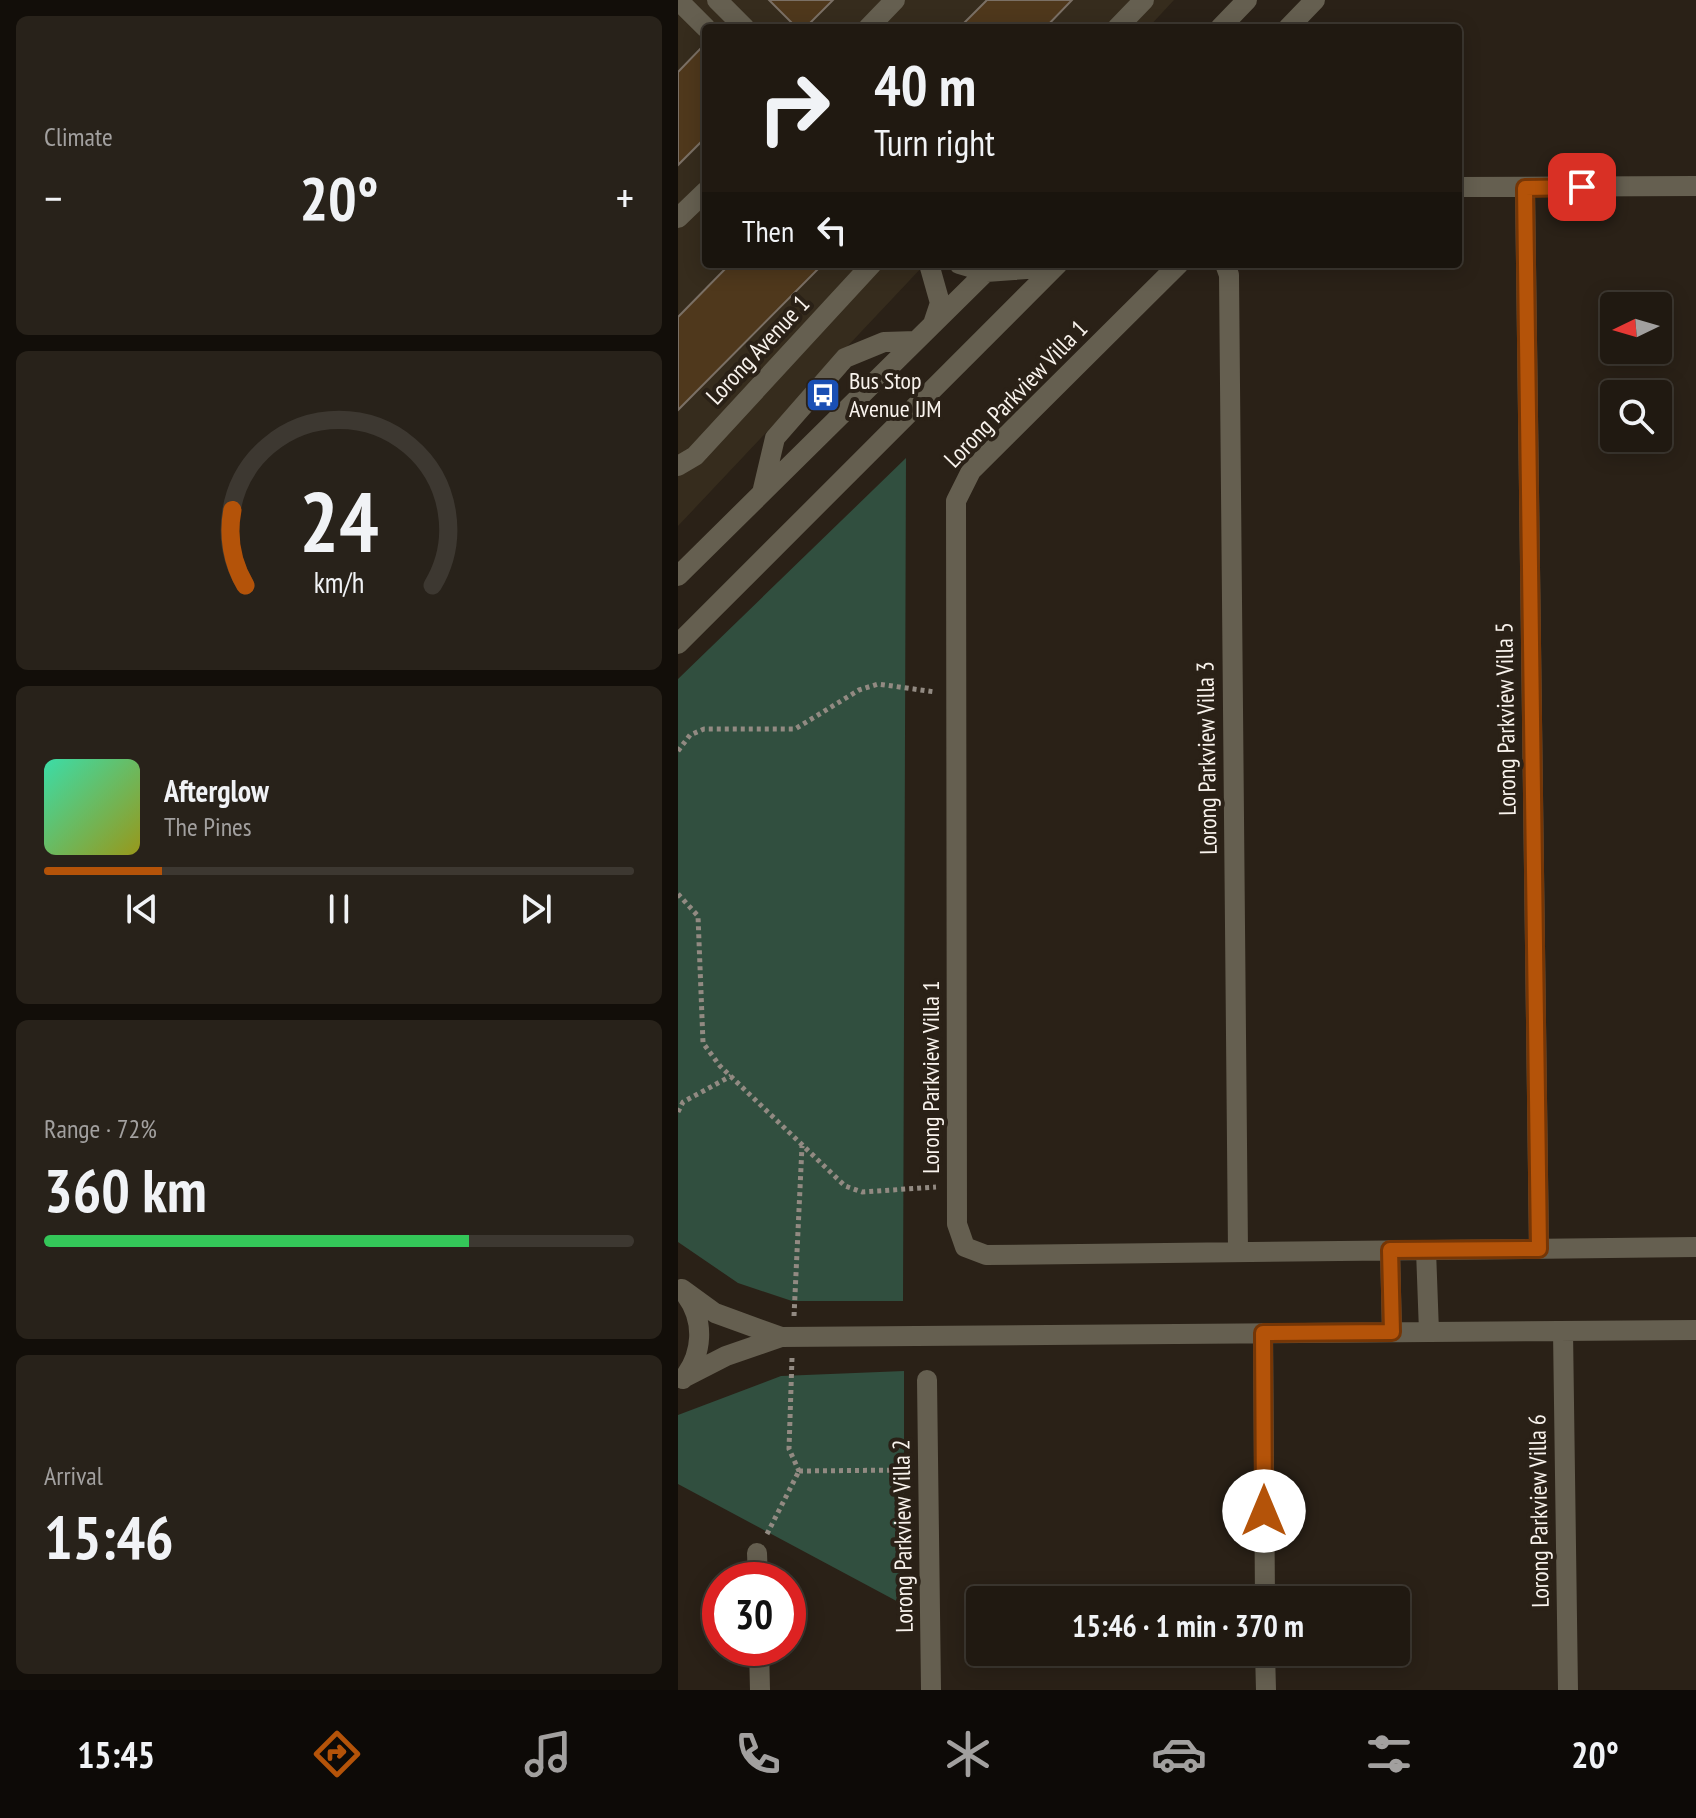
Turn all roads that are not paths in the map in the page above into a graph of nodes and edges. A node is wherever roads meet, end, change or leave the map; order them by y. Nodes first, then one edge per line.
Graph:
1 (678, 0) edge
2 (717, 0) edge
3 (895, 0) edge
4 (1144, 0) edge
5 (1247, 0) edge
6 (1315, 0) edge
7 (702, 24) edge
8 (741, 24) edge
9 (872, 24) edge
10 (1121, 24) edge
11 (1224, 24) edge
12 (1292, 24) edge
13 (1696, 186) edge
14 (1462, 187) edge
15 (1525, 188) junction
16 (702, 195) edge
17 (678, 218) edge
18 (868, 268) edge
19 (930, 268) edge
20 (990, 268) edge
21 (1054, 268) edge
22 (1175, 268) edge
23 (1225, 268) edge
24 (933, 324) junction
25 (916, 341) junction
26 (678, 466) edge
27 (762, 493) junction
28 (678, 576) edge
29 (678, 644) edge
30 (1696, 1247) edge
31 (1539, 1249) junction
32 (1390, 1250) junction
33 (1426, 1250) junction
34 (1238, 1252) junction
35 (680, 1287) edge
36 (1696, 1330) edge
37 (1563, 1331) junction
38 (1392, 1332) junction
39 (1429, 1332) junction
40 (1263, 1333) junction
41 (787, 1337) junction
42 (681, 1380) edge
43 (927, 1380) dead end
44 (757, 1553) road end
45 (757, 1562) edge
46 (1265, 1586) edge
47 (759, 1666) edge
48 (1265, 1666) edge
49 (760, 1690) edge
50 (931, 1690) edge
51 (1266, 1690) edge
52 (1568, 1690) edge

1 - 7 street
2 - 8 street
3 - 9 street
4 - 10 street
5 - 11 street
6 - 12 street
13 - 15 street
14 - 15 street
15 - 31 street, Lorong Parkview Villa 5
16 - 17 street
18 - 26 street, Lorong Avenue 1
19 - 24 street
20 - 24 street
21 - 29 street
22 - 34 street, Lorong Parkview Villa 1
23 - 34 street, Lorong Parkview Villa 3
24 - 25 street
25 - 27 street
25 - 27 street
27 - 28 street
30 - 31 street, Lorong Parkview Villa 1
31 - 33 street, Lorong Parkview Villa 1
32 - 33 street, Lorong Parkview Villa 1
32 - 34 street, Lorong Parkview Villa 1
32 - 38 street
33 - 39 street
35 - 41 street
35 - 42 street
36 - 37 street
37 - 39 street
37 - 52 street, Lorong Parkview Villa 6
38 - 39 street
38 - 40 street
40 - 41 street
40 - 46 street
41 - 42 street
43 - 50 street, Lorong Parkview Villa 2
44 - 45 street
47 - 49 street
48 - 51 street

